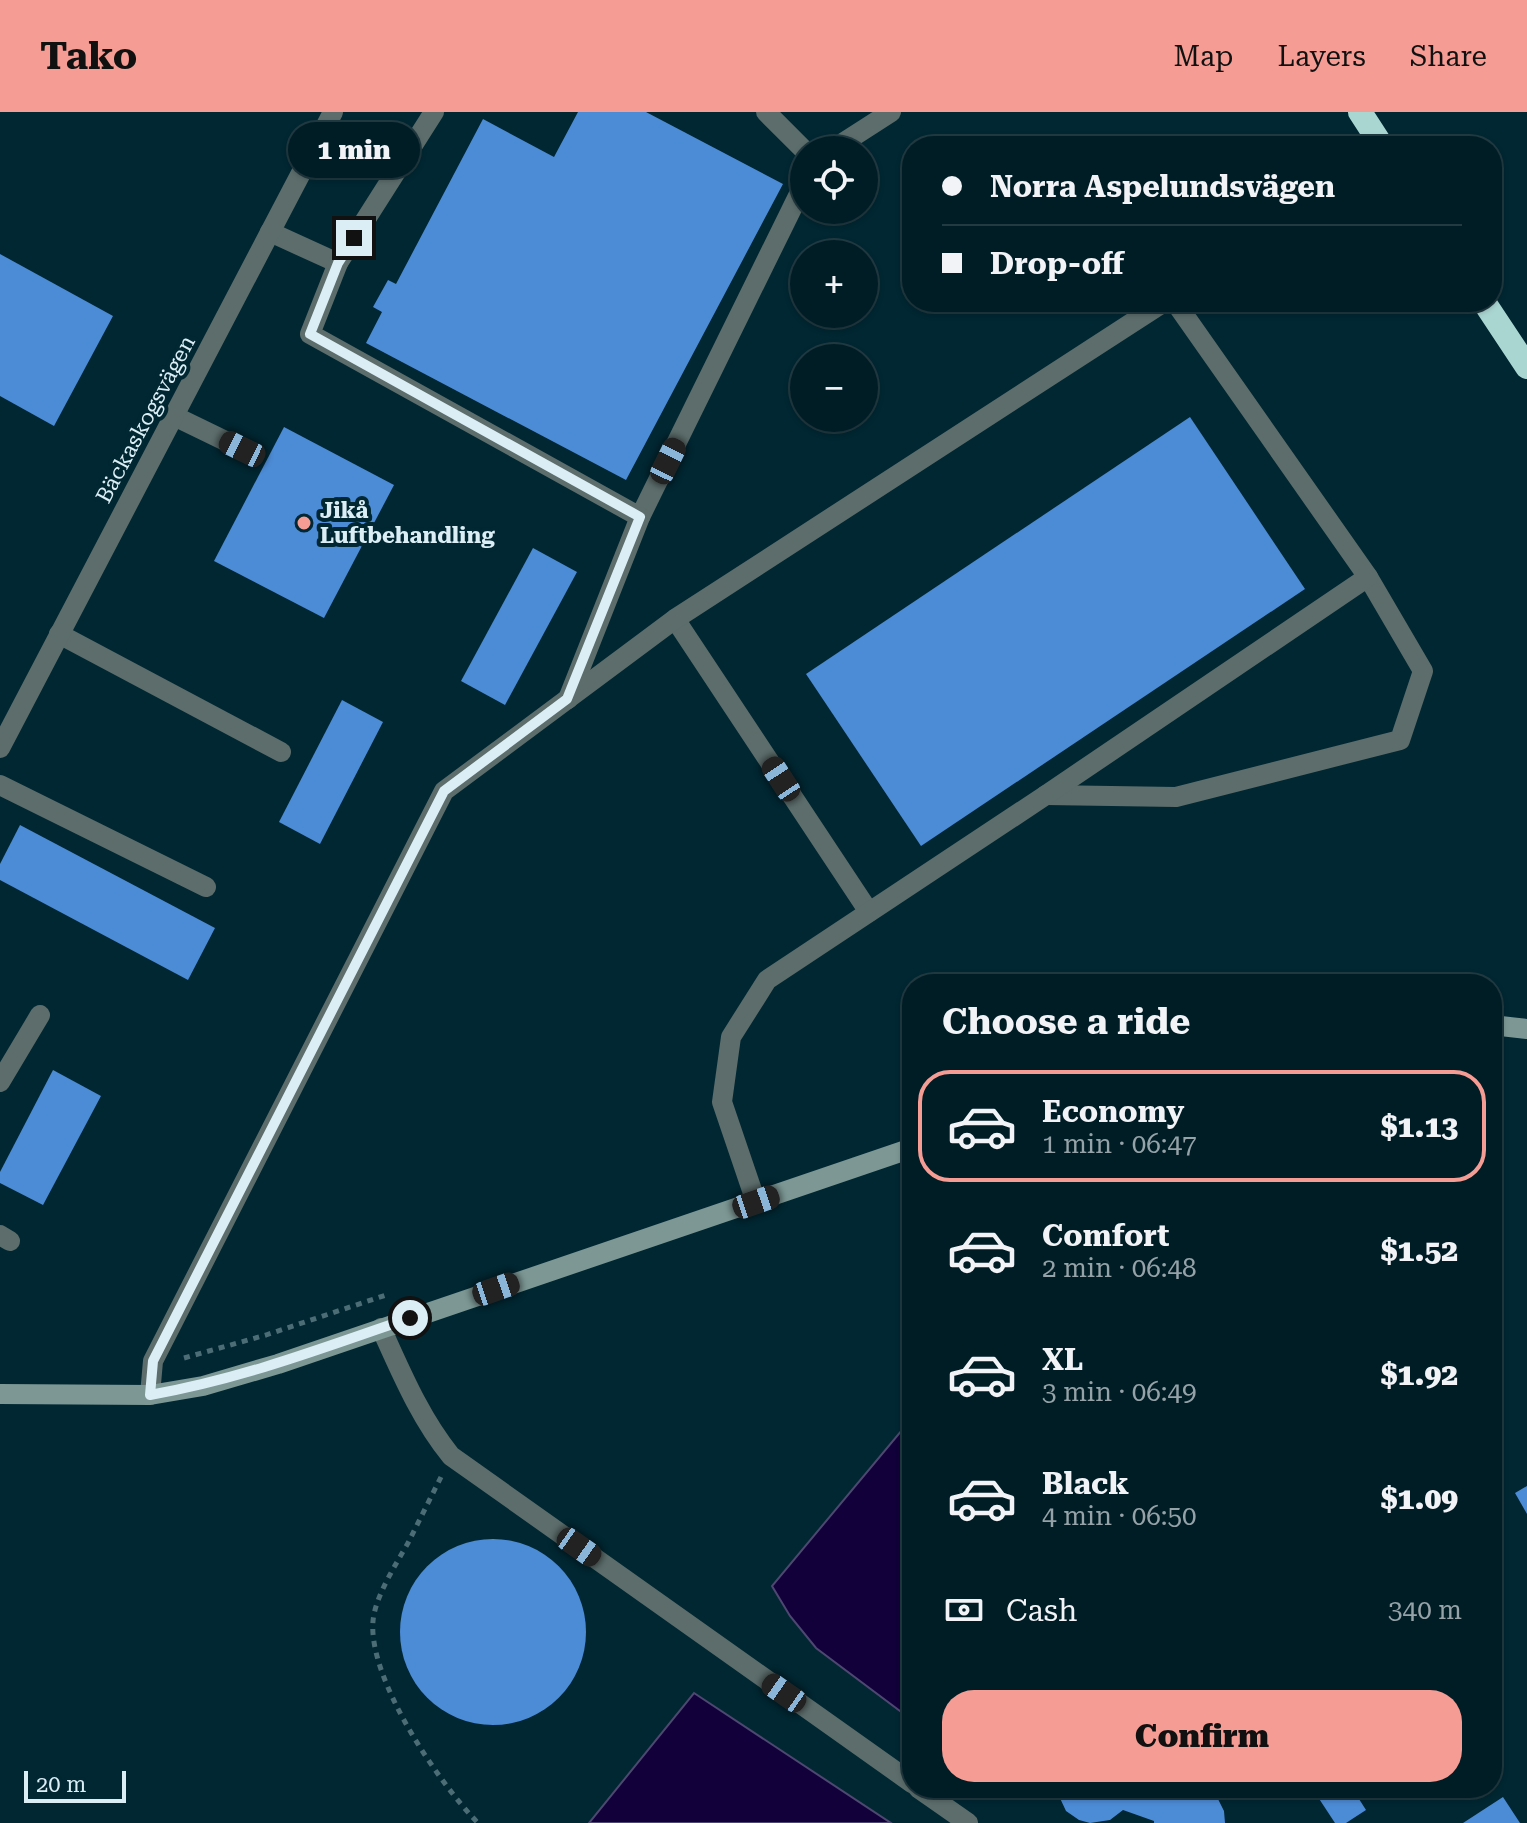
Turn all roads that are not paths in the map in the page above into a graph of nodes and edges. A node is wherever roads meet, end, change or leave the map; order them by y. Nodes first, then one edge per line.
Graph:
1 (333, 112) edge
2 (434, 112) edge
3 (766, 112) edge
4 (891, 112) edge
5 (1360, 112) edge
6 (790, 136) edge
7 (854, 136) edge
8 (1376, 136) edge
9 (790, 212) edge
10 (270, 232) junction
11 (338, 263) junction
12 (1149, 312) edge
13 (1182, 312) edge
14 (1491, 312) edge
15 (1527, 367) edge
16 (174, 416) junction
17 (242, 449) dead end
18 (640, 517) junction
19 (1368, 577) junction
20 (675, 619) junction
21 (59, 634) junction
22 (567, 699) junction
23 (0, 748) edge
24 (281, 752) dead end
25 (0, 785) edge
26 (1046, 795) junction
27 (206, 887) dead end
28 (869, 912) junction
29 (40, 1015) dead end
30 (1502, 1026) edge
31 (1527, 1029) edge
32 (0, 1082) edge
33 (902, 1151) edge
34 (756, 1202) junction
35 (381, 1328) junction
36 (0, 1394) edge
37 (150, 1395) junction
38 (902, 1776) edge
39 (932, 1798) edge
40 (968, 1823) edge

1 - 10 street, Bäckaskogsvägen
2 - 11 street
3 - 6 street
4 - 7 street
5 - 8 highway
9 - 18 street
10 - 11 street
10 - 16 street, Bäckaskogsvägen
11 - 18 street
12 - 20 street
13 - 19 street
14 - 15 highway
16 - 17 street
16 - 21 street, Bäckaskogsvägen
18 - 22 street
19 - 26 street
19 - 26 street
20 - 22 street
20 - 28 street
21 - 23 street, Bäckaskogsvägen
21 - 24 street
22 - 37 street
25 - 27 street
26 - 28 street
28 - 34 street
29 - 32 street
30 - 31 street
33 - 34 street
34 - 35 street
35 - 37 street
35 - 38 street
36 - 37 street
39 - 40 street

